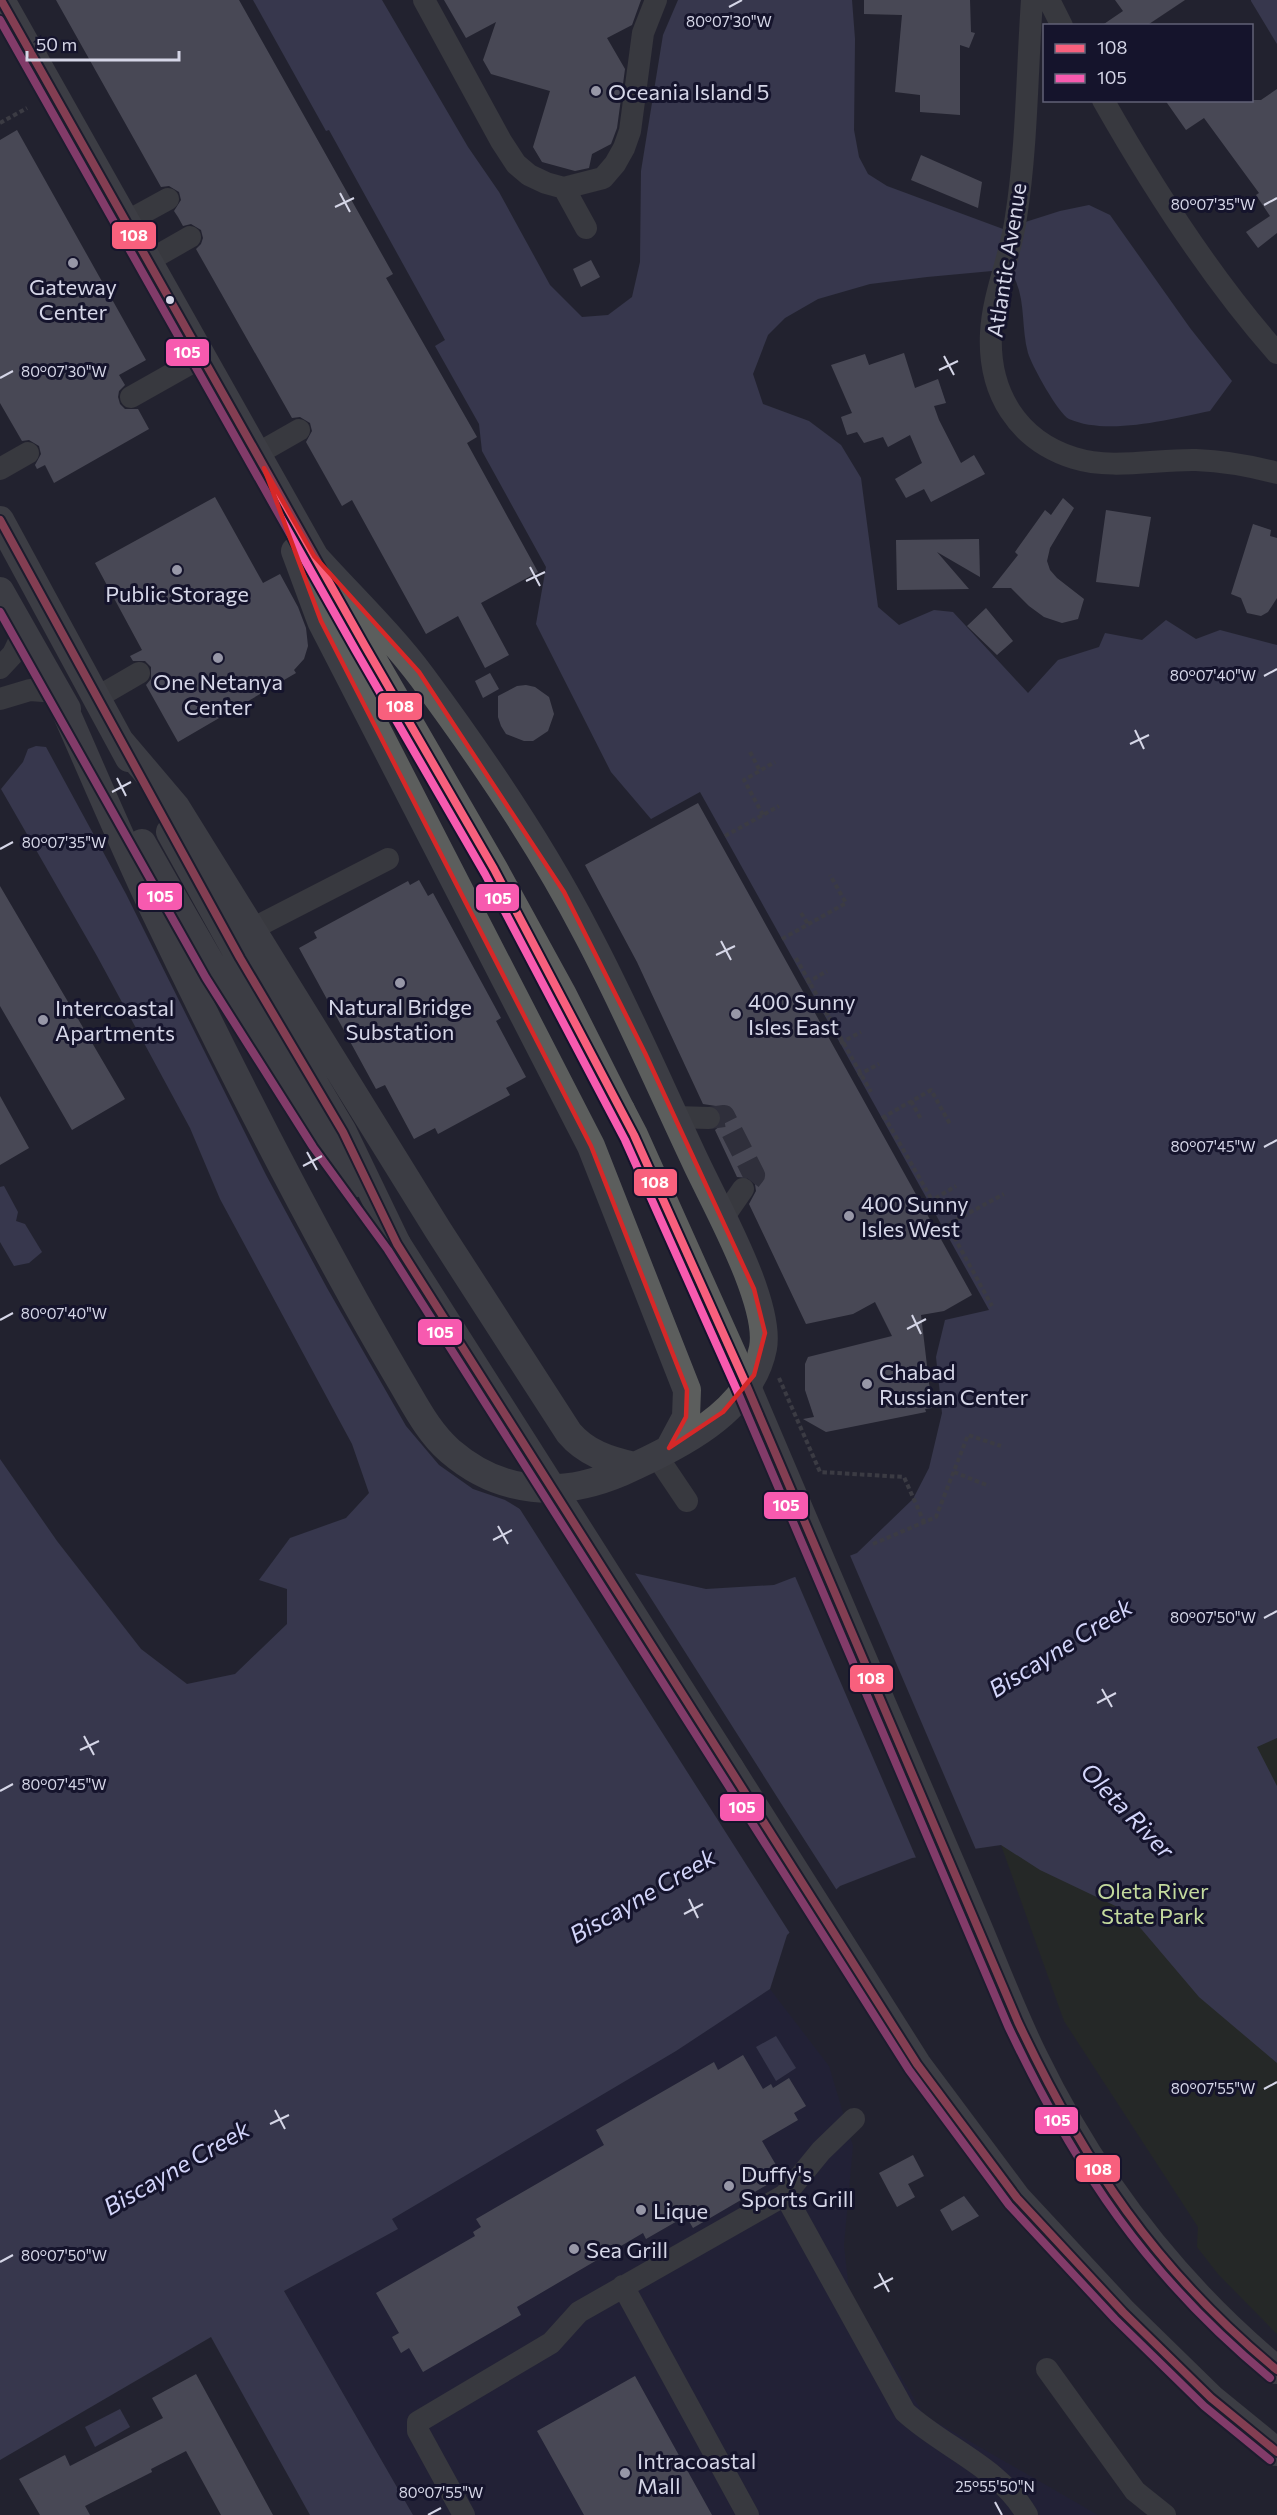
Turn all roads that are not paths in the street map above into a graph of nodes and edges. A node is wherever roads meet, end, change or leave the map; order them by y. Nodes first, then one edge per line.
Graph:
1 (1, 0) edge
2 (424, 0) edge
3 (656, 0) edge
4 (1032, 0) edge
5 (1049, 0) edge
6 (1061, 24) edge
7 (1104, 102) edge
8 (564, 188) junction
9 (168, 199) dead end
10 (126, 222) junction
11 (586, 228) dead end
12 (190, 237) dead end
13 (148, 261) junction
14 (1277, 352) edge
15 (202, 357) junction
16 (131, 397) dead end
17 (299, 430) dead end
18 (28, 453) dead end
19 (260, 461) junction
20 (0, 469) edge
21 (1277, 472) edge
22 (0, 520) edge
23 (314, 556) junction
24 (0, 591) edge
25 (23, 633) junction
26 (0, 668) edge
27 (139, 673) dead end
28 (57, 692) junction
29 (96, 698) junction
30 (0, 699) edge
31 (120, 741) junction
32 (388, 858) dead end
33 (252, 929) junction
34 (674, 1117) junction
35 (709, 1118) tunnel mouth
36 (742, 1189) tunnel mouth
37 (723, 1218) junction
38 (397, 1244) junction
39 (653, 1457) junction
40 (687, 1501) dead end
41 (854, 2119) dead end
42 (785, 2195) junction
43 (622, 2286) junction
44 (1047, 2369) dead end
45 (1277, 2370) edge
46 (1277, 2452) edge
47 (464, 2515) edge
48 (748, 2515) edge
49 (1027, 2515) edge
50 (1165, 2515) edge

1 - 10 main road
2 - 8 street
3 - 8 street
4 - 21 street, Atlantic Avenue
5 - 6 street
7 - 14 street
8 - 11 street
9 - 10 street
10 - 13 main road
12 - 13 street
13 - 15 main road
15 - 16 street
15 - 19 main road
17 - 19 street
18 - 20 street
19 - 23 main road
19 - 39 main road
22 - 29 main road
23 - 34 main road
23 - 45 main road, bridge
24 - 25 main road
25 - 26 street
25 - 28 main road
27 - 29 street
28 - 30 street
28 - 38 main road
28 - 39 main road
29 - 31 main road
31 - 33 main road
31 - 38 main road
32 - 33 street
33 - 39 main road
34 - 35 street
34 - 37 main road
36 - 37 street
37 - 39 main road
38 - 46 main road, bridge
39 - 40 street
41 - 42 street
42 - 43 street
42 - 49 street
43 - 47 street
43 - 48 street
44 - 50 street

